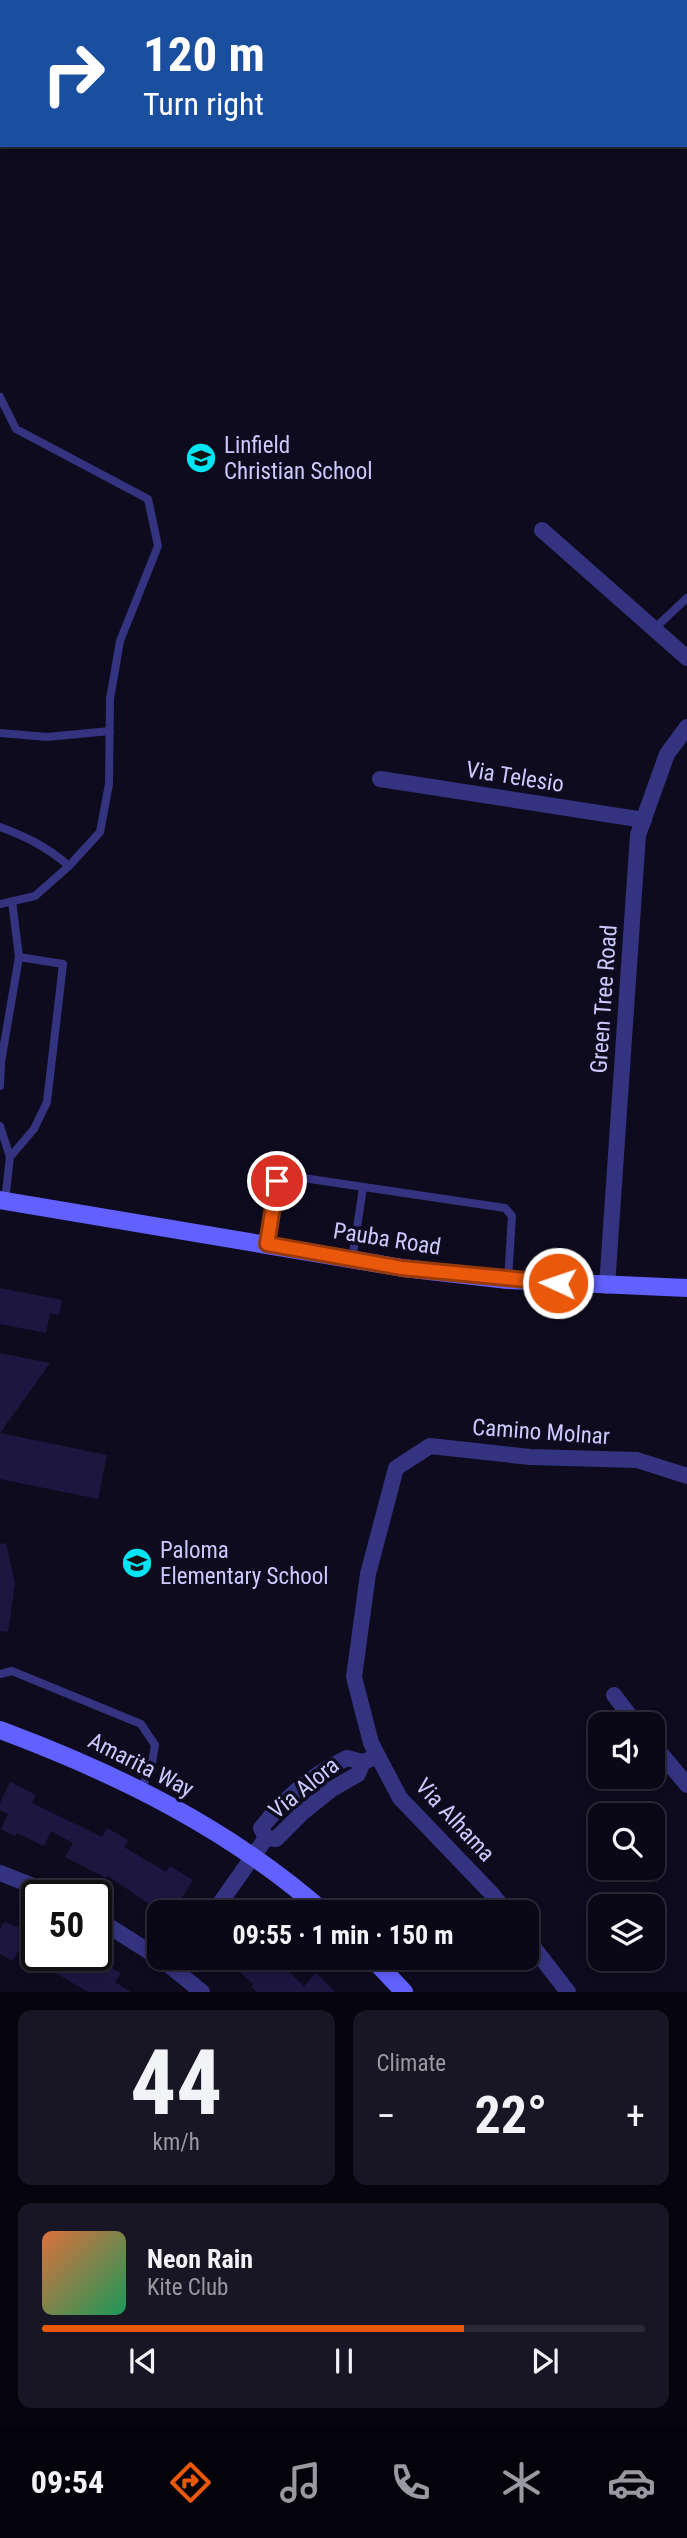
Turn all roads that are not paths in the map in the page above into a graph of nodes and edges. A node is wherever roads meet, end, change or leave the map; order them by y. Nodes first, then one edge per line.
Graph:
1 (0, 397) edge
2 (542, 530) dead end
3 (687, 598) edge
4 (654, 629) junction
5 (687, 658) edge
6 (687, 727) edge
7 (110, 730) junction
8 (0, 733) edge
9 (380, 779) dead end
10 (644, 820) junction
11 (0, 827) edge
12 (69, 866) junction
13 (12, 901) junction
14 (0, 904) edge
15 (19, 957) junction
16 (0, 1086) edge
17 (0, 1126) edge
18 (10, 1157) junction
19 (363, 1188) junction
20 (3, 1201) edge
21 (267, 1244) junction
22 (352, 1260) junction
23 (508, 1280) junction
24 (607, 1286) junction
25 (687, 1288) edge
26 (396, 1468) joint
27 (687, 1476) edge
28 (0, 1674) edge
29 (614, 1695) dead end
30 (627, 1712) edge
31 (0, 1730) edge
32 (665, 1758) edge
33 (370, 1759) junction
34 (687, 1785) edge
35 (141, 1790) junction
36 (255, 1855) junction
37 (0, 1873) edge
38 (21, 1881) edge
39 (223, 1900) edge
40 (309, 1900) edge
41 (497, 1900) edge
42 (112, 1928) edge
43 (147, 1950) edge
44 (539, 1955) edge
45 (183, 1970) edge
46 (383, 1970) edge
47 (202, 1992) edge
48 (404, 1992) edge
49 (568, 1992) edge

1 - 7 lane
2 - 4 street
3 - 4 lane
4 - 5 street
6 - 10 street, Green Tree Road
7 - 8 lane
7 - 12 lane
9 - 10 street, Via Telesio
10 - 24 street, Green Tree Road
11 - 12 lane
12 - 13 lane
13 - 14 lane
13 - 15 lane
15 - 16 lane
15 - 18 lane
17 - 18 lane
18 - 20 lane
19 - 21 lane
19 - 22 lane
19 - 23 lane
20 - 21 main road, Pauba Road
21 - 22 main road, Pauba Road
22 - 23 main road, Pauba Road
23 - 24 main road, Pauba Road
24 - 25 main road, Pauba Road
26 - 27 street, Camino Molnar
26 - 33 street, Via Alhama
28 - 35 lane
29 - 30 street
31 - 35 main road, Amarita Way
32 - 34 street
33 - 36 street, Via Alora
33 - 41 street, Via Alhama
35 - 36 main road, Amarita Way
36 - 39 street, Via Alora
36 - 40 main road, Amarita Way
37 - 38 street
42 - 43 street
44 - 49 street
45 - 47 street
46 - 48 main road

